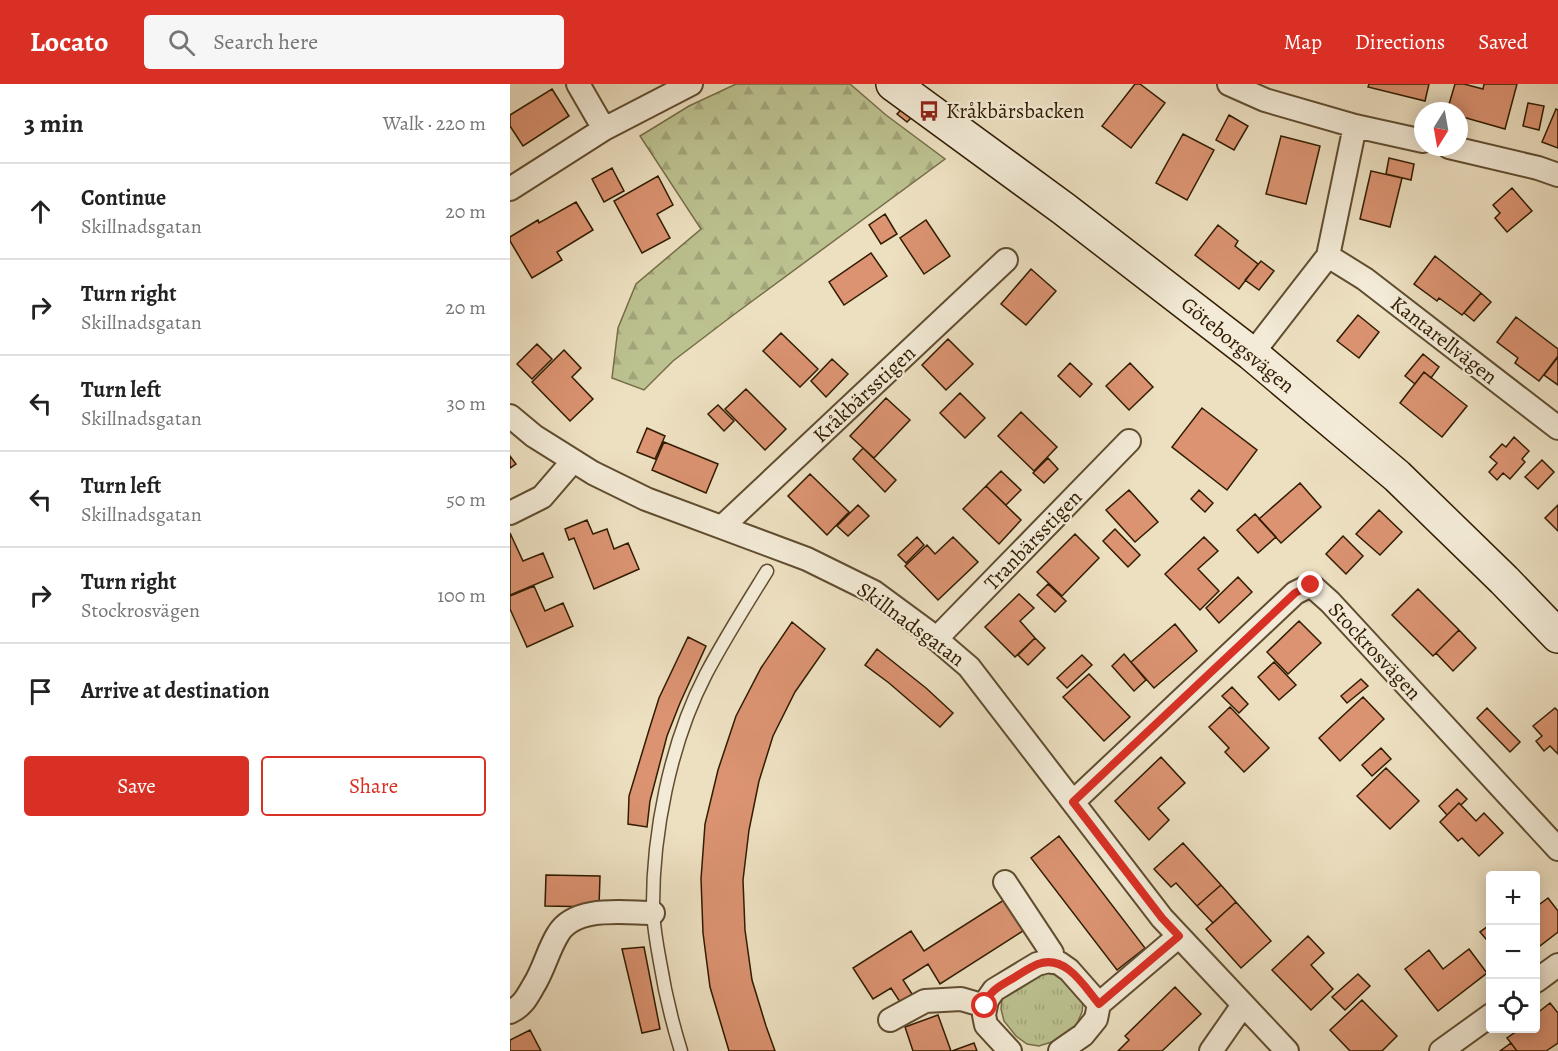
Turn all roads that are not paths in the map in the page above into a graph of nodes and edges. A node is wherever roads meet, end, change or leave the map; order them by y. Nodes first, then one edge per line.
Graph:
1 (578, 84) edge
2 (691, 84) edge
3 (893, 84) edge
4 (1229, 84) edge
5 (1355, 126) junction
6 (604, 129) junction
7 (1414, 139) edge
8 (1468, 151) edge
9 (1558, 175) edge
10 (510, 189) edge
11 (1328, 256) junction
12 (1006, 260) dead end
13 (1252, 354) junction
14 (510, 416) edge
15 (1558, 428) edge
16 (1130, 441) dead end
17 (573, 461) junction
18 (510, 513) edge
19 (722, 527) junction
20 (767, 571) dead end
21 (1558, 636) edge
22 (936, 639) junction
23 (1073, 802) junction
24 (1558, 849) edge
25 (1005, 882) dead end
26 (653, 913) junction
27 (1179, 936) junction
28 (1052, 962) junction
29 (1558, 965) edge
30 (1539, 979) edge
31 (1099, 1004) junction
32 (1243, 1005) junction
33 (985, 1006) junction
34 (510, 1012) edge
35 (1486, 1019) edge
36 (890, 1020) dead end
37 (681, 1051) edge
38 (1010, 1051) edge
39 (1060, 1051) edge
40 (1211, 1051) edge
41 (1287, 1051) edge
42 (1441, 1051) edge

1 - 6 street
2 - 6 street
3 - 13 street, Göteborgsvägen
4 - 5 street
5 - 7 street
5 - 11 street
6 - 10 street
8 - 9 street
11 - 13 street
11 - 15 street, Kantarellvägen
12 - 19 street, Kråkbärsstigen
13 - 21 street, Göteborgsvägen
14 - 17 street, Skillnadsgatan
16 - 22 street, Tranbärsstigen
17 - 18 street
17 - 19 street, Skillnadsgatan
19 - 22 street, Skillnadsgatan
20 - 26 lane
22 - 23 street, Skillnadsgatan
23 - 24 street, Stockrosvägen
23 - 27 street, Skillnadsgatan
25 - 28 street
26 - 34 street
26 - 37 lane
27 - 31 street
27 - 32 street, Skillnadsgatan
28 - 31 street
28 - 33 street
29 - 30 street
31 - 39 street
32 - 40 street
32 - 41 street, Skillnadsgatan
33 - 36 street
33 - 38 street
35 - 42 street

